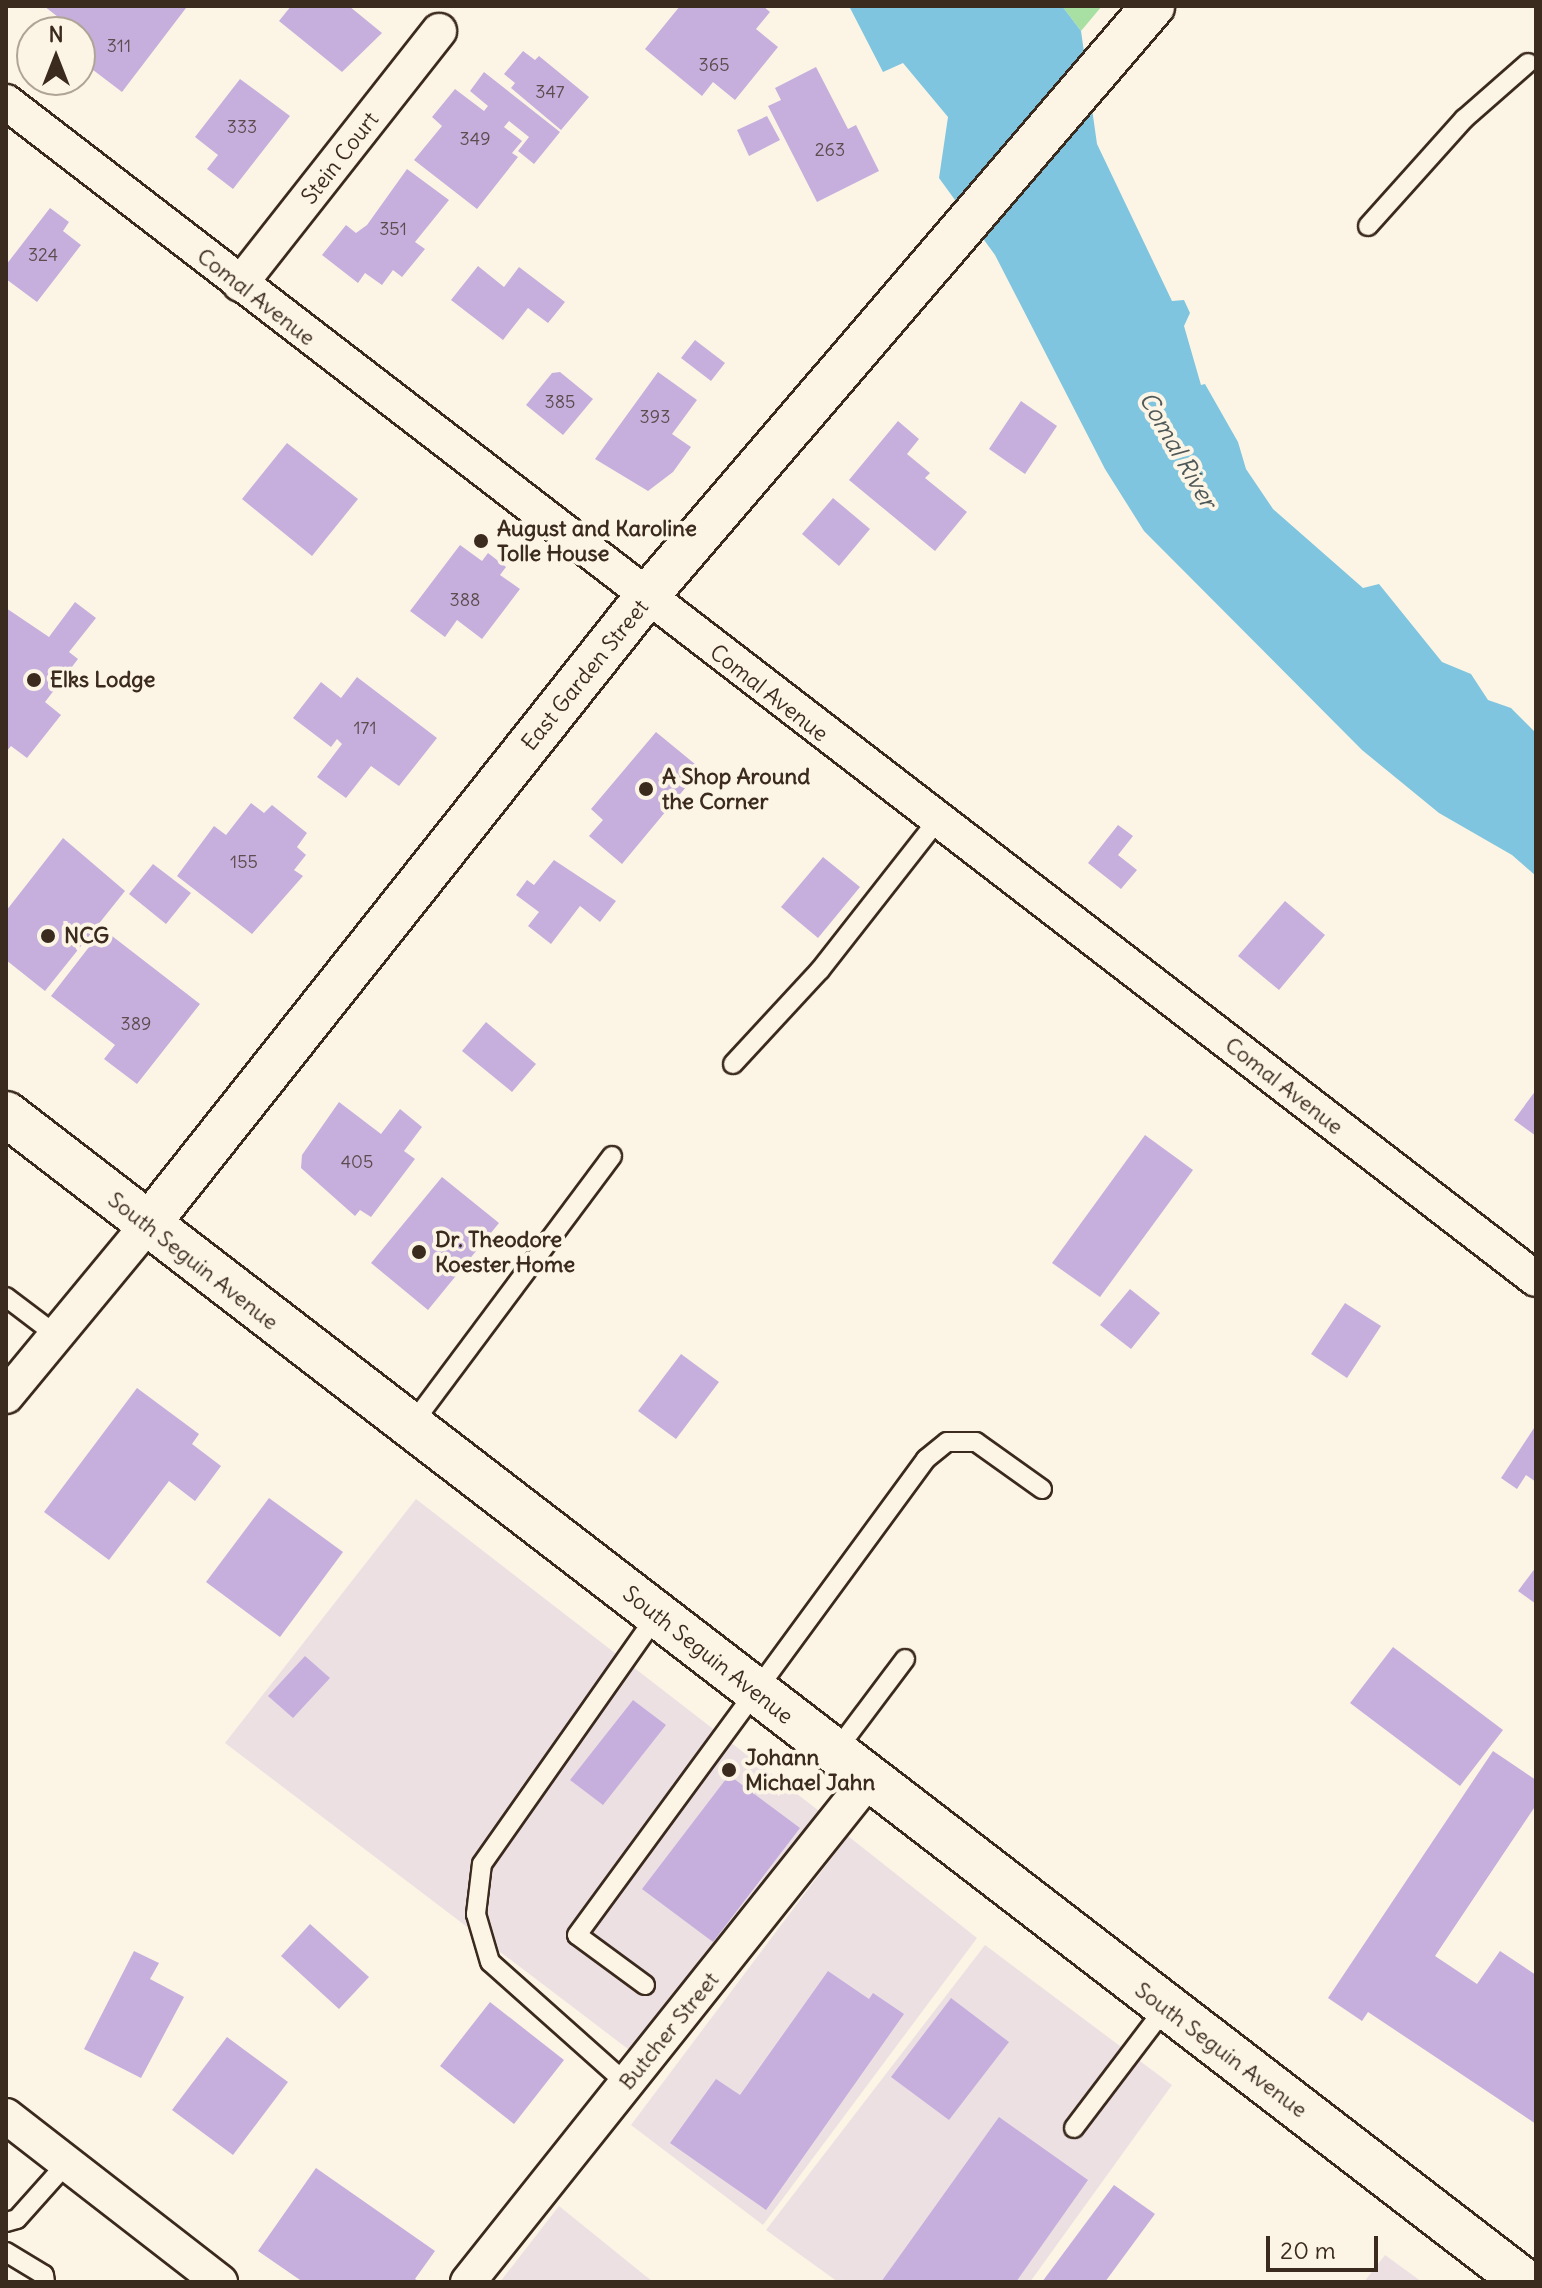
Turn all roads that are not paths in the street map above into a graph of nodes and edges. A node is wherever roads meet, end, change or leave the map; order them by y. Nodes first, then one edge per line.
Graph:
1 (1152, 7) edge
2 (439, 31) dead end
3 (1528, 63) dead end
4 (6, 102) edge
5 (1368, 226) dead end
6 (240, 284) junction
7 (646, 597) junction
8 (936, 822) junction
9 (733, 1064) dead end
10 (6, 1114) edge
11 (612, 1156) dead end
12 (146, 1227) junction
13 (1536, 1279) edge
14 (6, 1297) edge
15 (56, 1335) junction
16 (6, 1396) edge
17 (410, 1427) junction
18 (1042, 1489) dead end
19 (657, 1615) junction
20 (905, 1659) dead end
21 (758, 1693) junction
22 (834, 1753) junction
23 (868, 1780) junction
24 (645, 1985) dead end
25 (1166, 2007) junction
26 (627, 2084) junction
27 (6, 2116) edge
28 (1074, 2128) dead end
29 (67, 2163) junction
30 (6, 2222) edge
31 (6, 2252) edge
32 (45, 2282) edge
33 (220, 2282) edge
34 (468, 2282) edge
35 (1525, 2282) edge

1 - 7 street, East Garden Street
2 - 6 street, Stein Court
3 - 5 lane
4 - 6 street, Comal Avenue
6 - 7 street, Comal Avenue
7 - 8 street, Comal Avenue
7 - 12 street, East Garden Street
8 - 9 lane
8 - 13 street, Comal Avenue
10 - 12 main road, South Seguin Avenue
11 - 17 lane
12 - 15 street
12 - 17 main road, South Seguin Avenue
14 - 15 lane
15 - 16 street
17 - 19 main road, South Seguin Avenue
18 - 21 lane
19 - 21 main road, South Seguin Avenue
19 - 26 lane
20 - 22 lane
21 - 22 main road, South Seguin Avenue
21 - 24 lane
22 - 23 main road, South Seguin Avenue
23 - 25 main road, South Seguin Avenue
23 - 26 street, Butcher Street
25 - 28 lane
25 - 35 main road, South Seguin Avenue
26 - 34 street, Butcher Street
27 - 29 street
29 - 30 lane
29 - 33 street
31 - 32 lane

